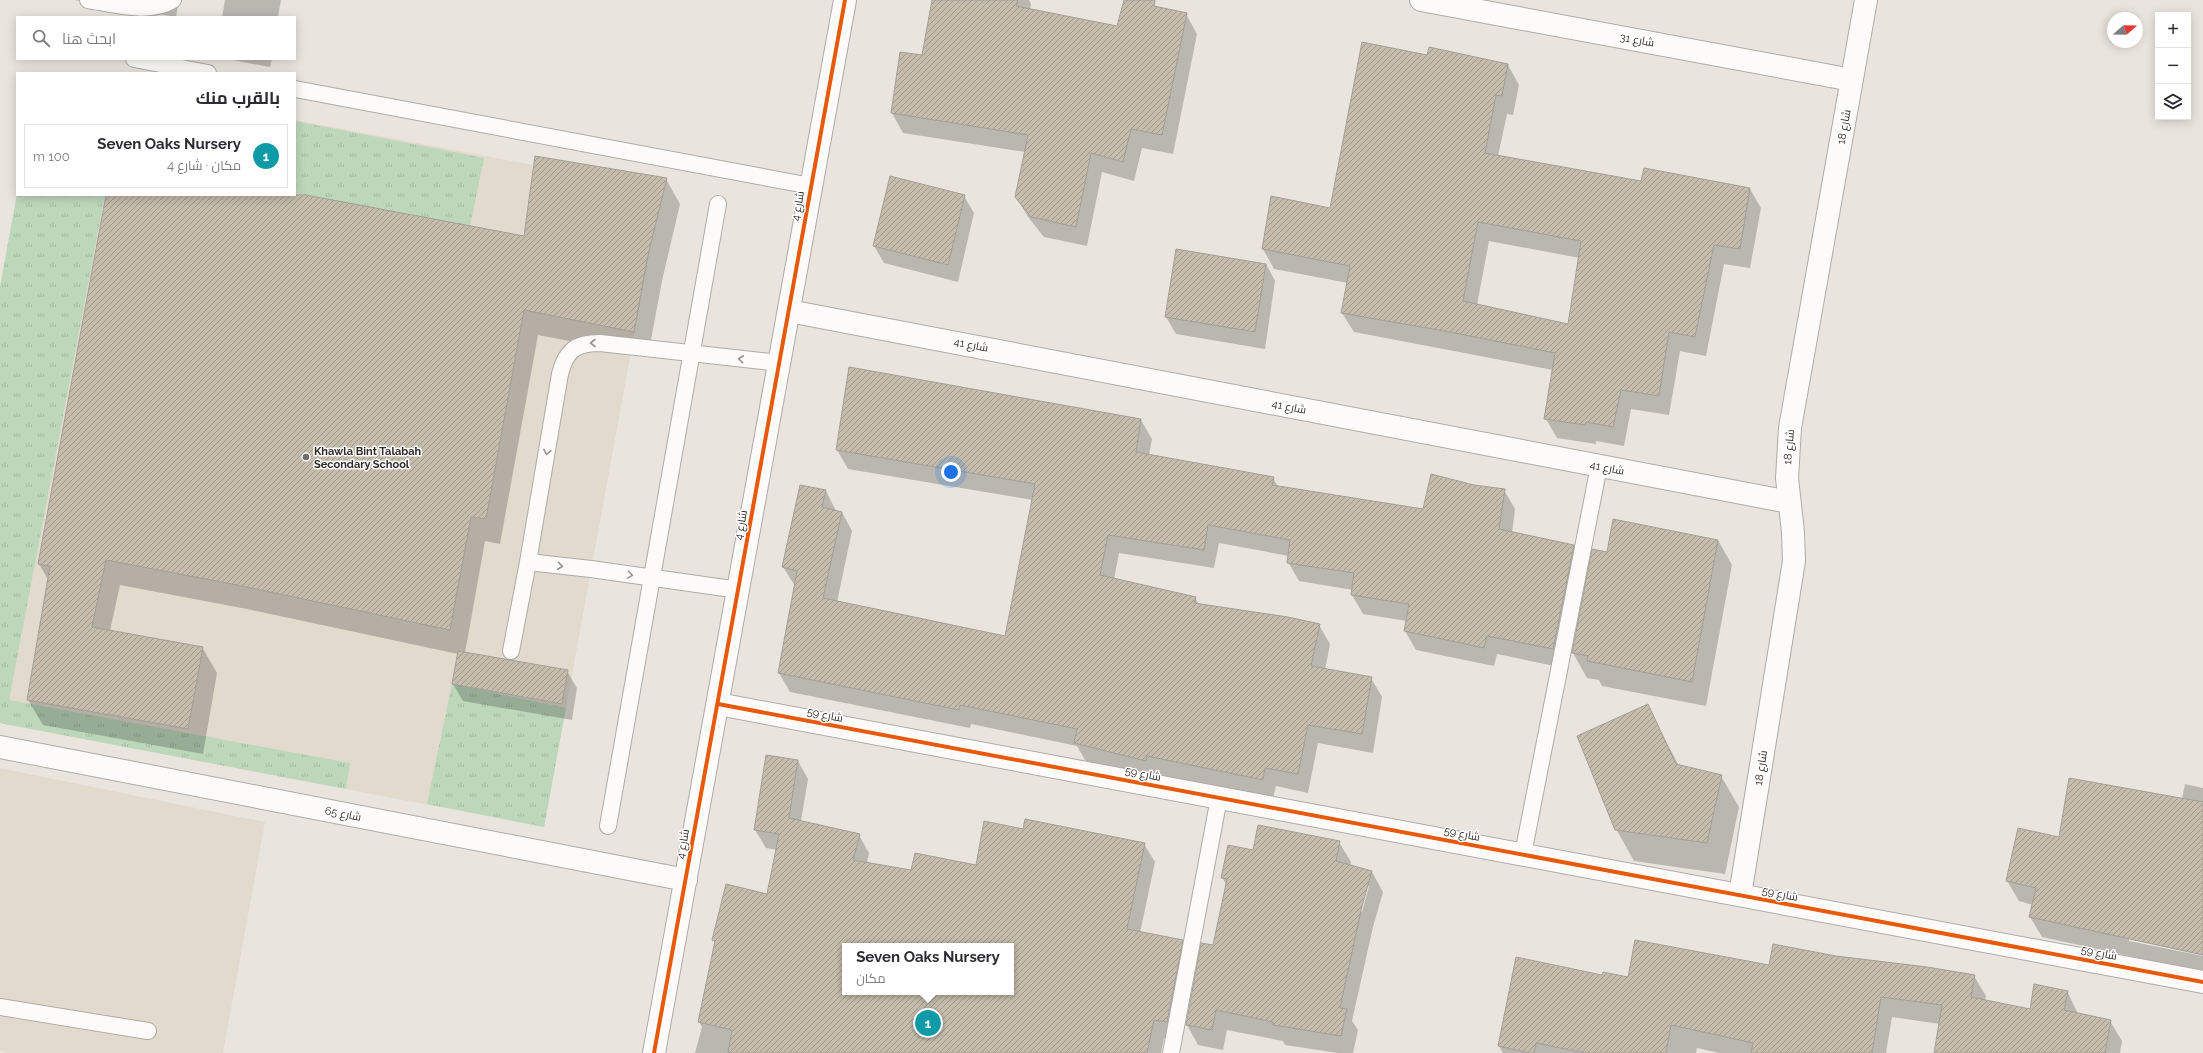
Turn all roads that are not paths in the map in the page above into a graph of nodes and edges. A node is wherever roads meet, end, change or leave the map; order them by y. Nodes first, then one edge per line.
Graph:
1 (88, 0) edge
2 (173, 0) edge
3 (845, 0) edge
4 (1421, 0) edge
5 (1866, 0) edge
6 (139, 60) edge
7 (203, 72) edge
8 (1852, 80) junction
9 (296, 89) edge
10 (811, 186) junction
11 (718, 204) dead end
12 (789, 310) junction
13 (692, 353) junction
14 (780, 363) junction
15 (1599, 466) junction
16 (1789, 502) junction
17 (528, 562) junction
18 (652, 578) junction
19 (739, 590) junction
20 (511, 651) dead end
21 (718, 704) junction
22 (0, 747) edge
23 (1220, 798) junction
24 (608, 826) dead end
25 (1523, 854) junction
26 (686, 880) junction
27 (1740, 895) junction
28 (2203, 982) edge
29 (0, 1007) edge
30 (148, 1031) dead end
31 (654, 1053) edge
32 (1170, 1053) edge

1 - 2 lane
3 - 10 street, شارع 4
4 - 8 street, شارع 31
5 - 8 street, شارع 18
6 - 7 lane
8 - 16 street, شارع 18
9 - 10 lane
10 - 12 street, شارع 4
11 - 13 lane
12 - 14 street, شارع 4
12 - 15 street, شارع 41
14 -> 13 lane
13 -> 17 lane
13 - 18 lane
14 - 19 street, شارع 4
15 - 16 street, شارع 41
15 - 25 lane
16 - 27 street, شارع 18
17 -> 18 lane
17 - 20 lane
18 - 19 lane
18 - 24 lane
19 - 21 street, شارع 4
21 - 23 street, شارع 59
21 - 26 street, شارع 4
22 - 26 street, شارع 65
23 - 25 street, شارع 59
23 - 32 lane
25 - 27 street, شارع 59
26 - 31 street, شارع 4
27 - 28 street, شارع 59
29 - 30 lane

